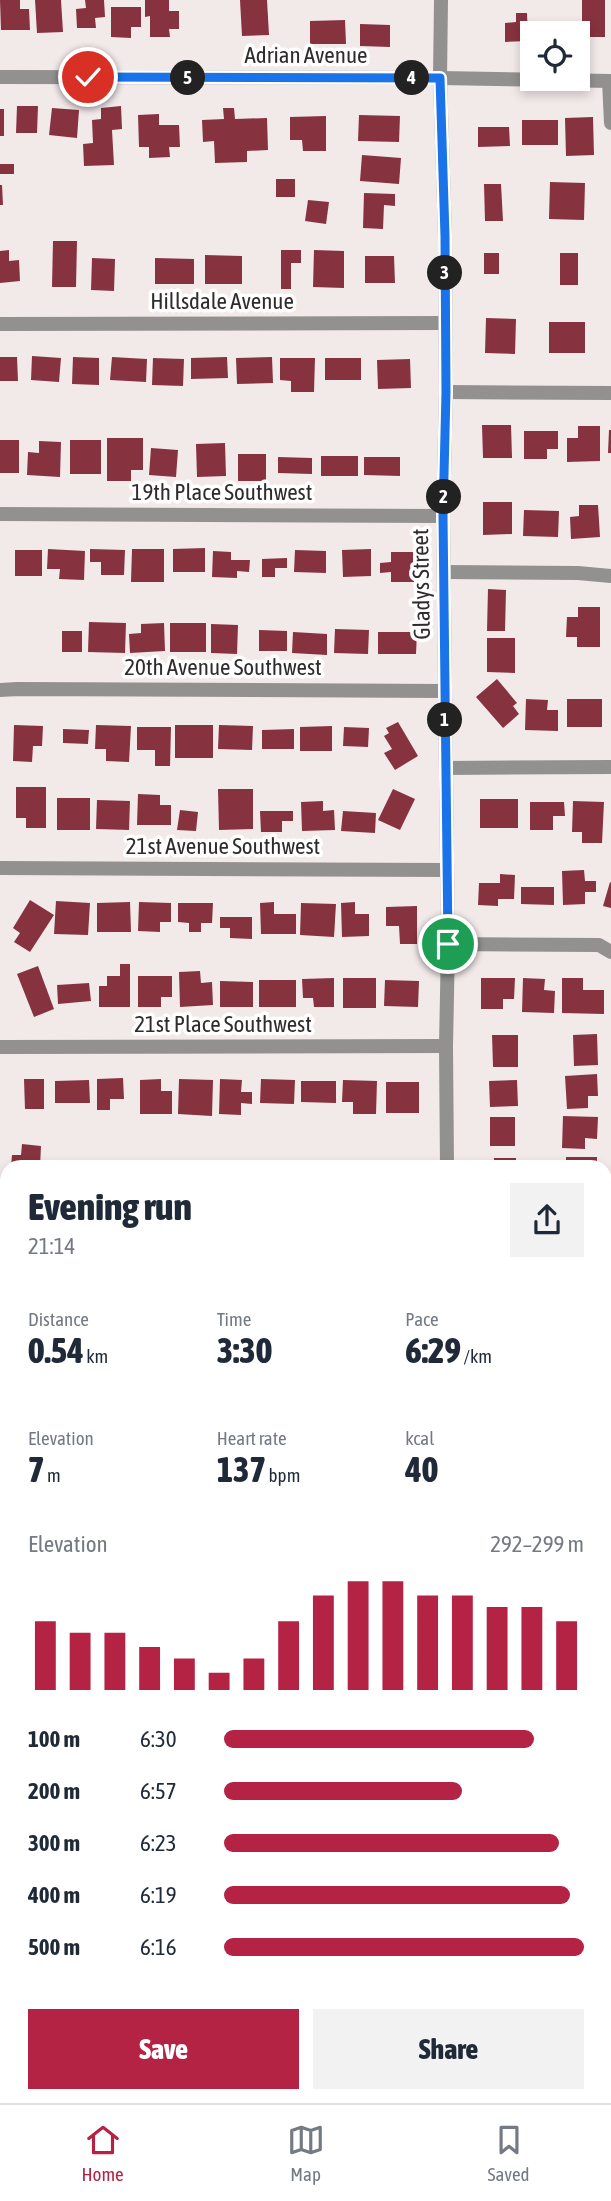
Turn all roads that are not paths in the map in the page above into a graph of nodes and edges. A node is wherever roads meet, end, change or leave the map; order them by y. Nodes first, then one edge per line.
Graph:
1 (441, 0) edge
2 (0, 77) edge
3 (440, 78) junction
4 (610, 81) edge
5 (611, 123) edge
6 (445, 323) junction
7 (0, 324) edge
8 (446, 392) junction
9 (611, 393) edge
10 (0, 514) edge
11 (443, 516) junction
12 (444, 572) junction
13 (611, 576) edge
14 (0, 690) edge
15 (445, 691) junction
16 (611, 767) edge
17 (446, 768) junction
18 (0, 868) edge
19 (446, 870) junction
20 (448, 944) junction
21 (611, 952) edge
22 (446, 1046) junction
23 (0, 1047) edge
24 (447, 1160) edge

1 - 3 street, Gladys Street
2 - 3 street, Adrian Avenue
3 - 4 street, Adrian Avenue
3 - 6 street, Gladys Street
4 - 5 street
6 - 7 street, Hillsdale Avenue
6 - 8 street, Gladys Street
8 - 9 street
8 - 11 street, Gladys Street
10 - 11 street, 19th Place Southwest
11 - 12 street, Gladys Street
12 - 13 street
12 - 15 street, Gladys Street
14 - 15 street, 20th Avenue Southwest
15 - 17 street, Gladys Street
16 - 17 street
17 - 19 street, Gladys Street
18 - 19 street, 21st Avenue Southwest
19 - 20 street, Gladys Street
20 - 21 street
20 - 22 street, Gladys Street
22 - 23 street, 21st Place Southwest
22 - 24 street, Gladys Street

